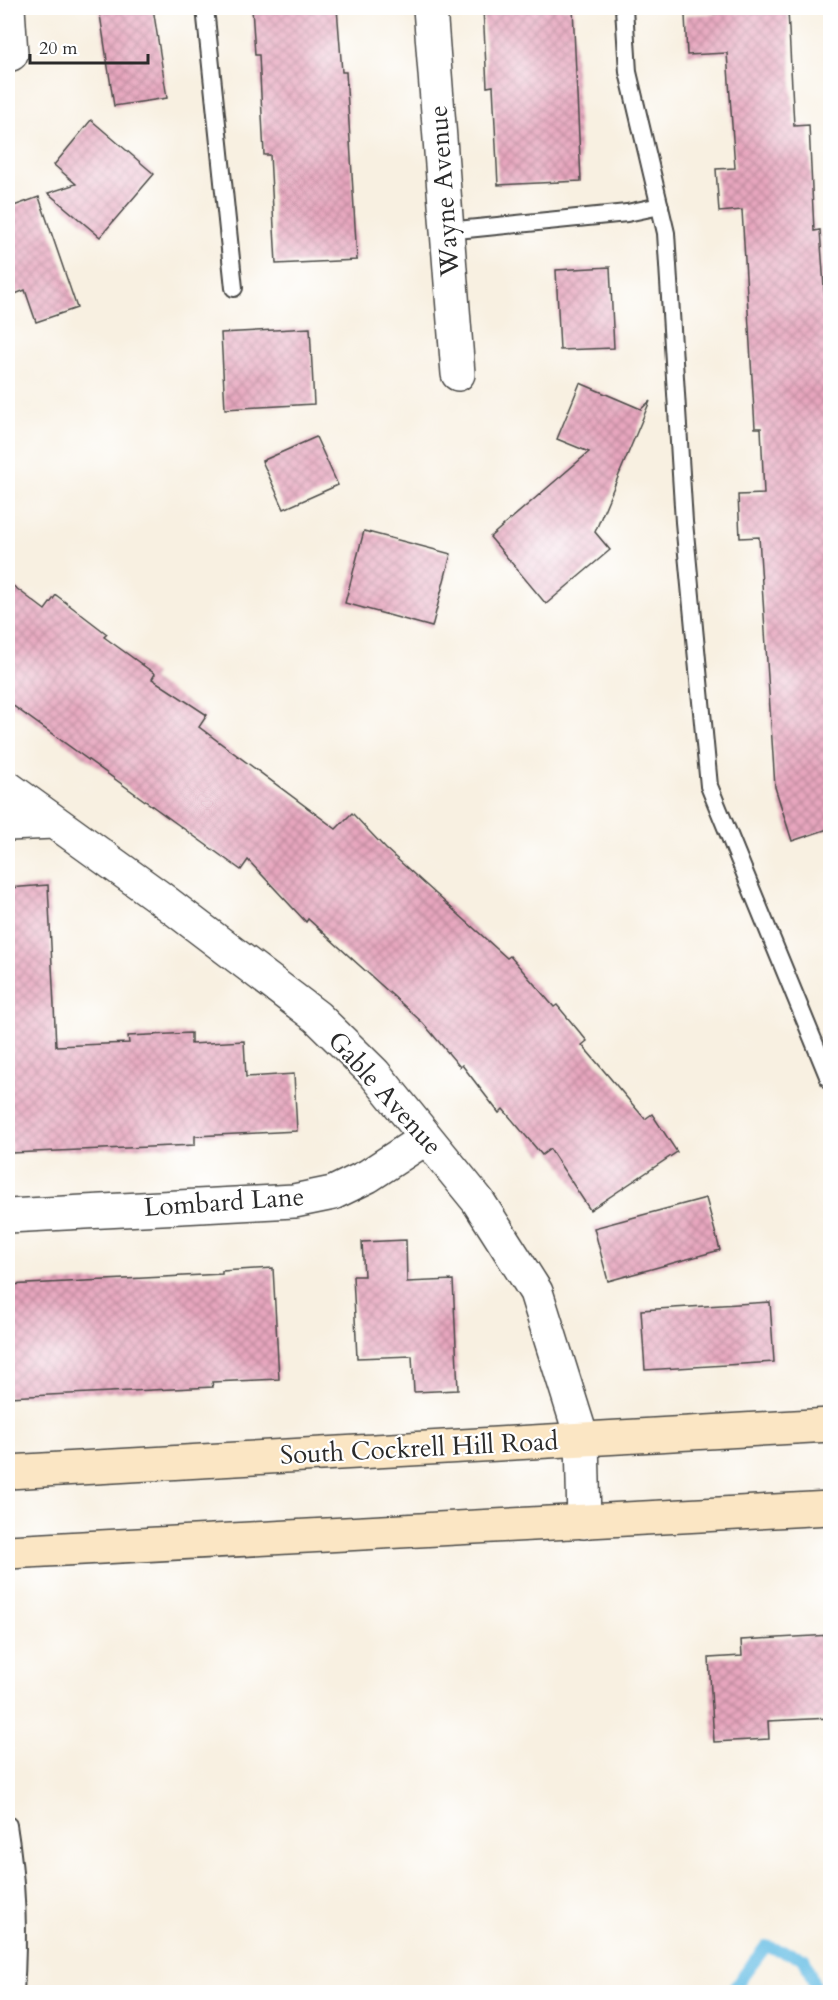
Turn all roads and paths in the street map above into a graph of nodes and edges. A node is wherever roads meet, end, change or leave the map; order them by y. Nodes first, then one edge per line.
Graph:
1 (8, 8) edge
2 (205, 8) edge
3 (430, 8) edge
4 (624, 8) edge
5 (11, 54) dead end
6 (660, 206) junction
7 (447, 231) junction
8 (234, 288) dead end
9 (458, 374) dead end
10 (8, 788) edge
11 (54, 822) junction
12 (8, 824) edge
13 (831, 1081) edge
14 (426, 1138) junction
15 (8, 1216) edge
16 (831, 1425) edge
17 (582, 1439) junction
18 (8, 1472) edge
19 (831, 1508) edge
20 (584, 1522) junction
21 (8, 1552) edge
22 (8, 1825) edge
23 (15, 1992) edge

1 - 5 street
2 - 8 lane
3 - 7 street, Wayne Avenue
4 - 6 lane
6 - 7 lane
6 - 13 lane
7 - 9 street, Wayne Avenue
10 - 11 street, Gable Avenue
11 - 12 street
11 - 14 street, Gable Avenue
14 - 15 street, Lombard Lane
14 - 17 street, Gable Avenue
16 - 17 main road, South Cockrell Hill Road
17 - 18 main road, South Cockrell Hill Road
17 - 20 street, Gable Avenue
19 - 20 main road
20 - 21 main road
22 - 23 lane

